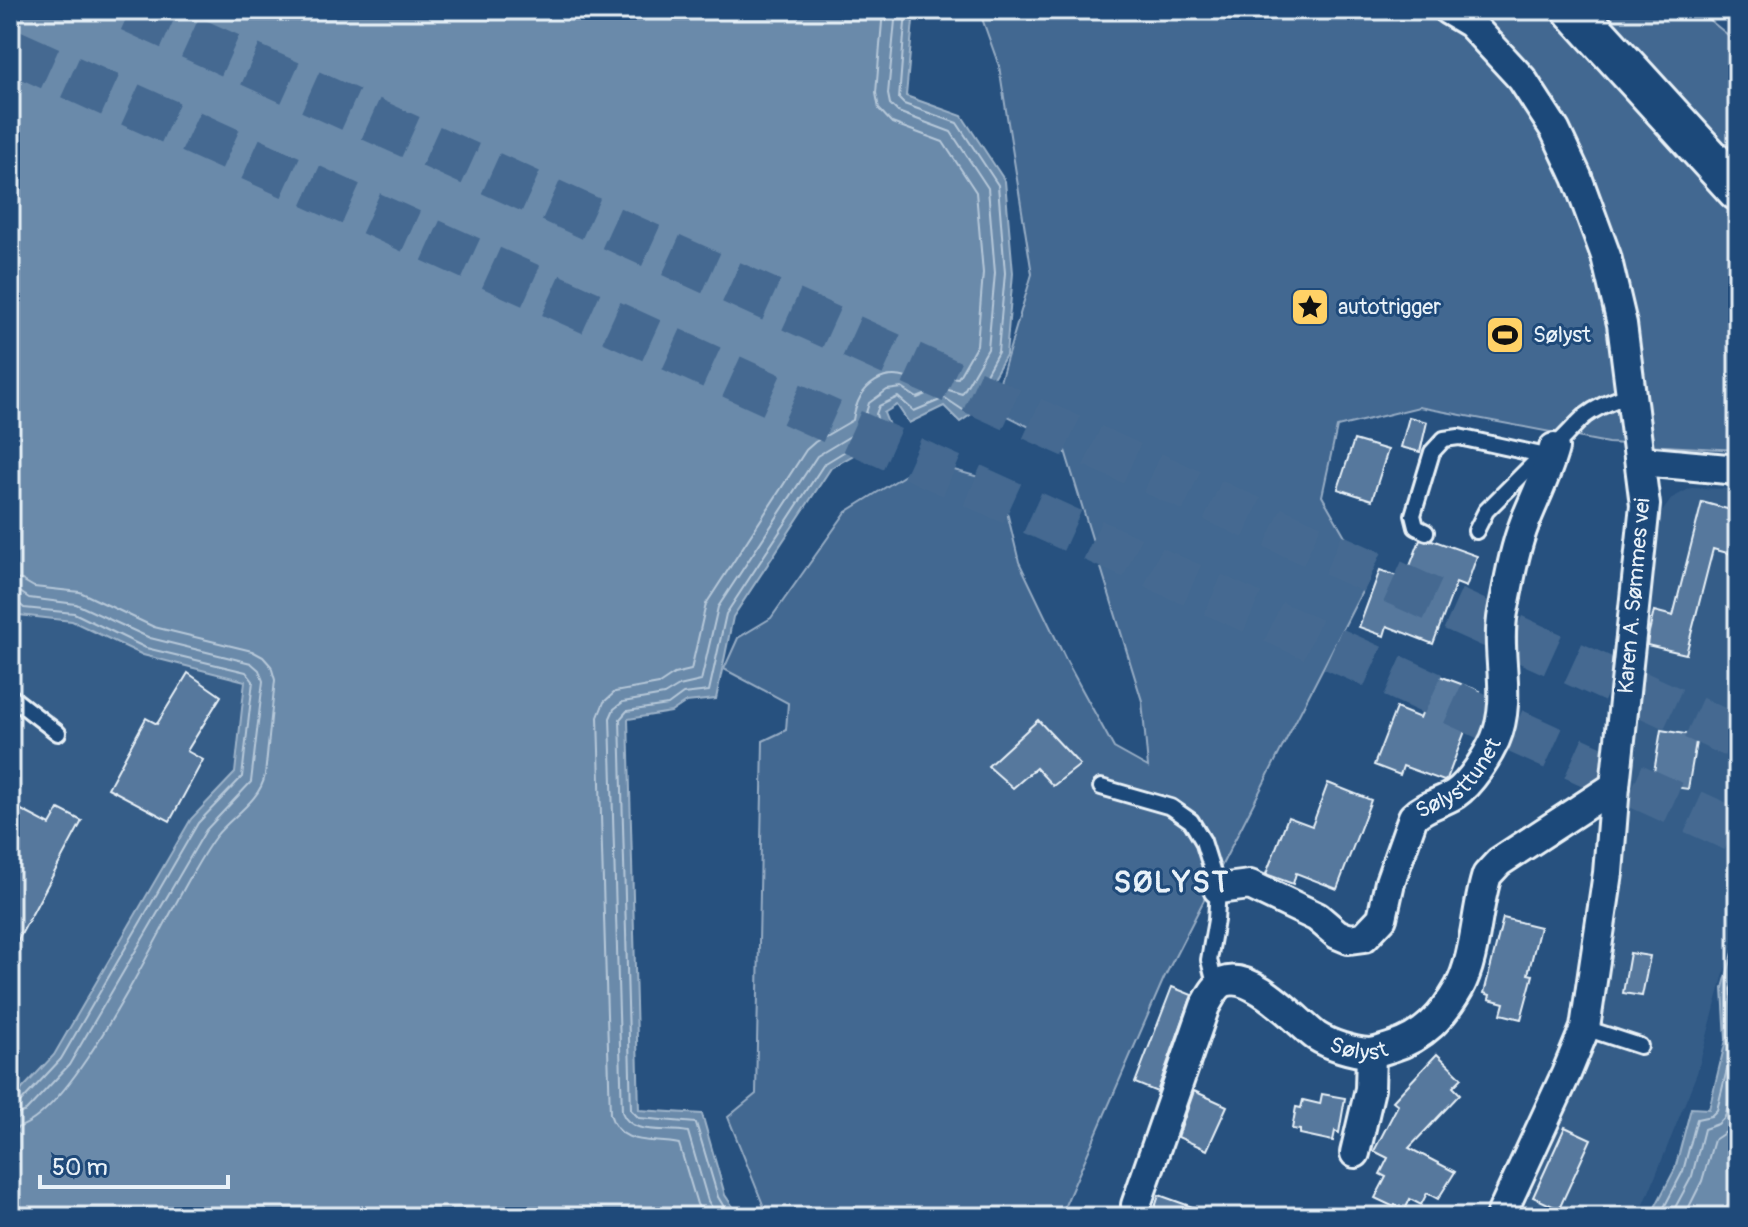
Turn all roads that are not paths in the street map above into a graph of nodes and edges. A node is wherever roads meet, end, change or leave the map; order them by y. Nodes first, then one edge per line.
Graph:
1 (1448, 10) edge
2 (1574, 10) edge
3 (1738, 190) edge
4 (1633, 393) junction
5 (1548, 452) junction
6 (1641, 461) junction
7 (1738, 470) edge
8 (1476, 531) dead end
9 (1426, 532) dead end
10 (10, 696) edge
11 (58, 733) dead end
12 (1615, 786) junction
13 (1101, 787) dead end
14 (1218, 889) junction
15 (1216, 988) junction
16 (1585, 1028) junction
17 (1640, 1046) dead end
18 (1371, 1053) junction
19 (1355, 1153) dead end
20 (1136, 1205) dead end
21 (1500, 1217) edge

1 - 4 street, Karen A. Sømmes vei
2 - 3 main road
4 - 5 lane, Sølysttunet
4 - 6 street, Karen A. Sømmes vei
5 - 8 lane
5 - 9 lane
5 - 14 street, Sølysttunet
6 - 7 street
6 - 12 street, Karen A. Sømmes vei
10 - 11 lane
12 - 16 street, Karen A. Sømmes vei
12 - 18 street, Sølyst
13 - 14 lane
14 - 15 lane
15 - 18 street, Sølyst
15 - 20 street
16 - 17 lane
16 - 21 street, Karen A. Sømmes vei
18 - 19 street

